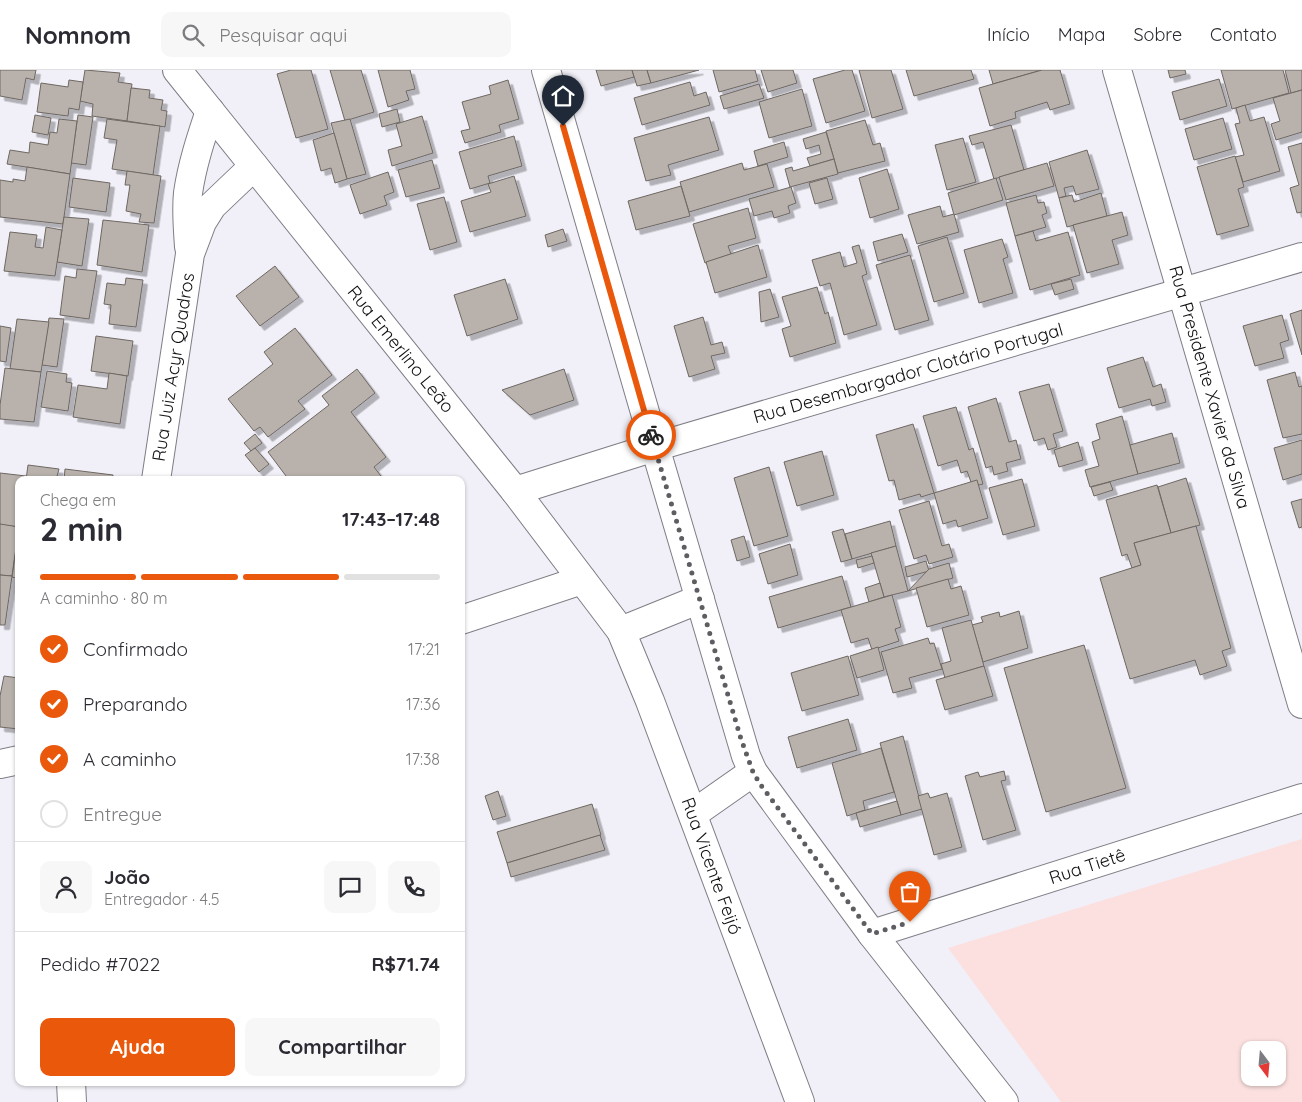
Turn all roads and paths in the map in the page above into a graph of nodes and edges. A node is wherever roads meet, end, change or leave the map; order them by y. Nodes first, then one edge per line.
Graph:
1 (177, 70) edge
2 (546, 70) edge
3 (1117, 70) edge
4 (210, 111) junction
5 (254, 166) junction
6 (190, 254) junction
7 (1302, 257) edge
8 (1182, 293) junction
9 (655, 447) junction
10 (157, 476) edge
11 (515, 491) junction
12 (582, 580) junction
13 (700, 599) junction
14 (465, 619) edge
15 (621, 631) junction
16 (1302, 704) edge
17 (15, 761) edge
18 (0, 764) edge
19 (753, 772) junction
20 (1302, 798) edge
21 (693, 814) junction
22 (872, 934) junction
23 (71, 1086) edge
24 (72, 1102) edge
25 (800, 1102) edge
26 (1004, 1102) edge

1 - 4 street, Rua Emerlino Leão
2 - 9 street
3 - 8 street, Rua Presidente Xavier da Silva
4 - 5 street, Rua Emerlino Leão
4 - 6 street, Rua Juiz Acyr Quadros
5 - 6 street, Rua Juiz Acyr Quadros
5 - 11 street, Rua Emerlino Leão
6 - 10 street, Rua Juiz Acyr Quadros
7 - 8 street, Rua Desembargador Clotário Portugal
8 - 9 street, Rua Desembargador Clotário Portugal
8 - 16 street, Rua Presidente Xavier da Silva
9 - 11 street, Rua Desembargador Clotário Portugal
9 - 13 street
11 - 12 street, Rua Emerlino Leão
12 - 14 street
12 - 15 street, Rua Emerlino Leão
13 - 15 street
13 - 19 street
15 - 21 street, Rua Vicente Feijó
17 - 18 street
19 - 21 street
19 - 22 street
20 - 22 street, Rua Tietê
21 - 25 street, Rua Vicente Feijó
22 - 26 street
23 - 24 street

